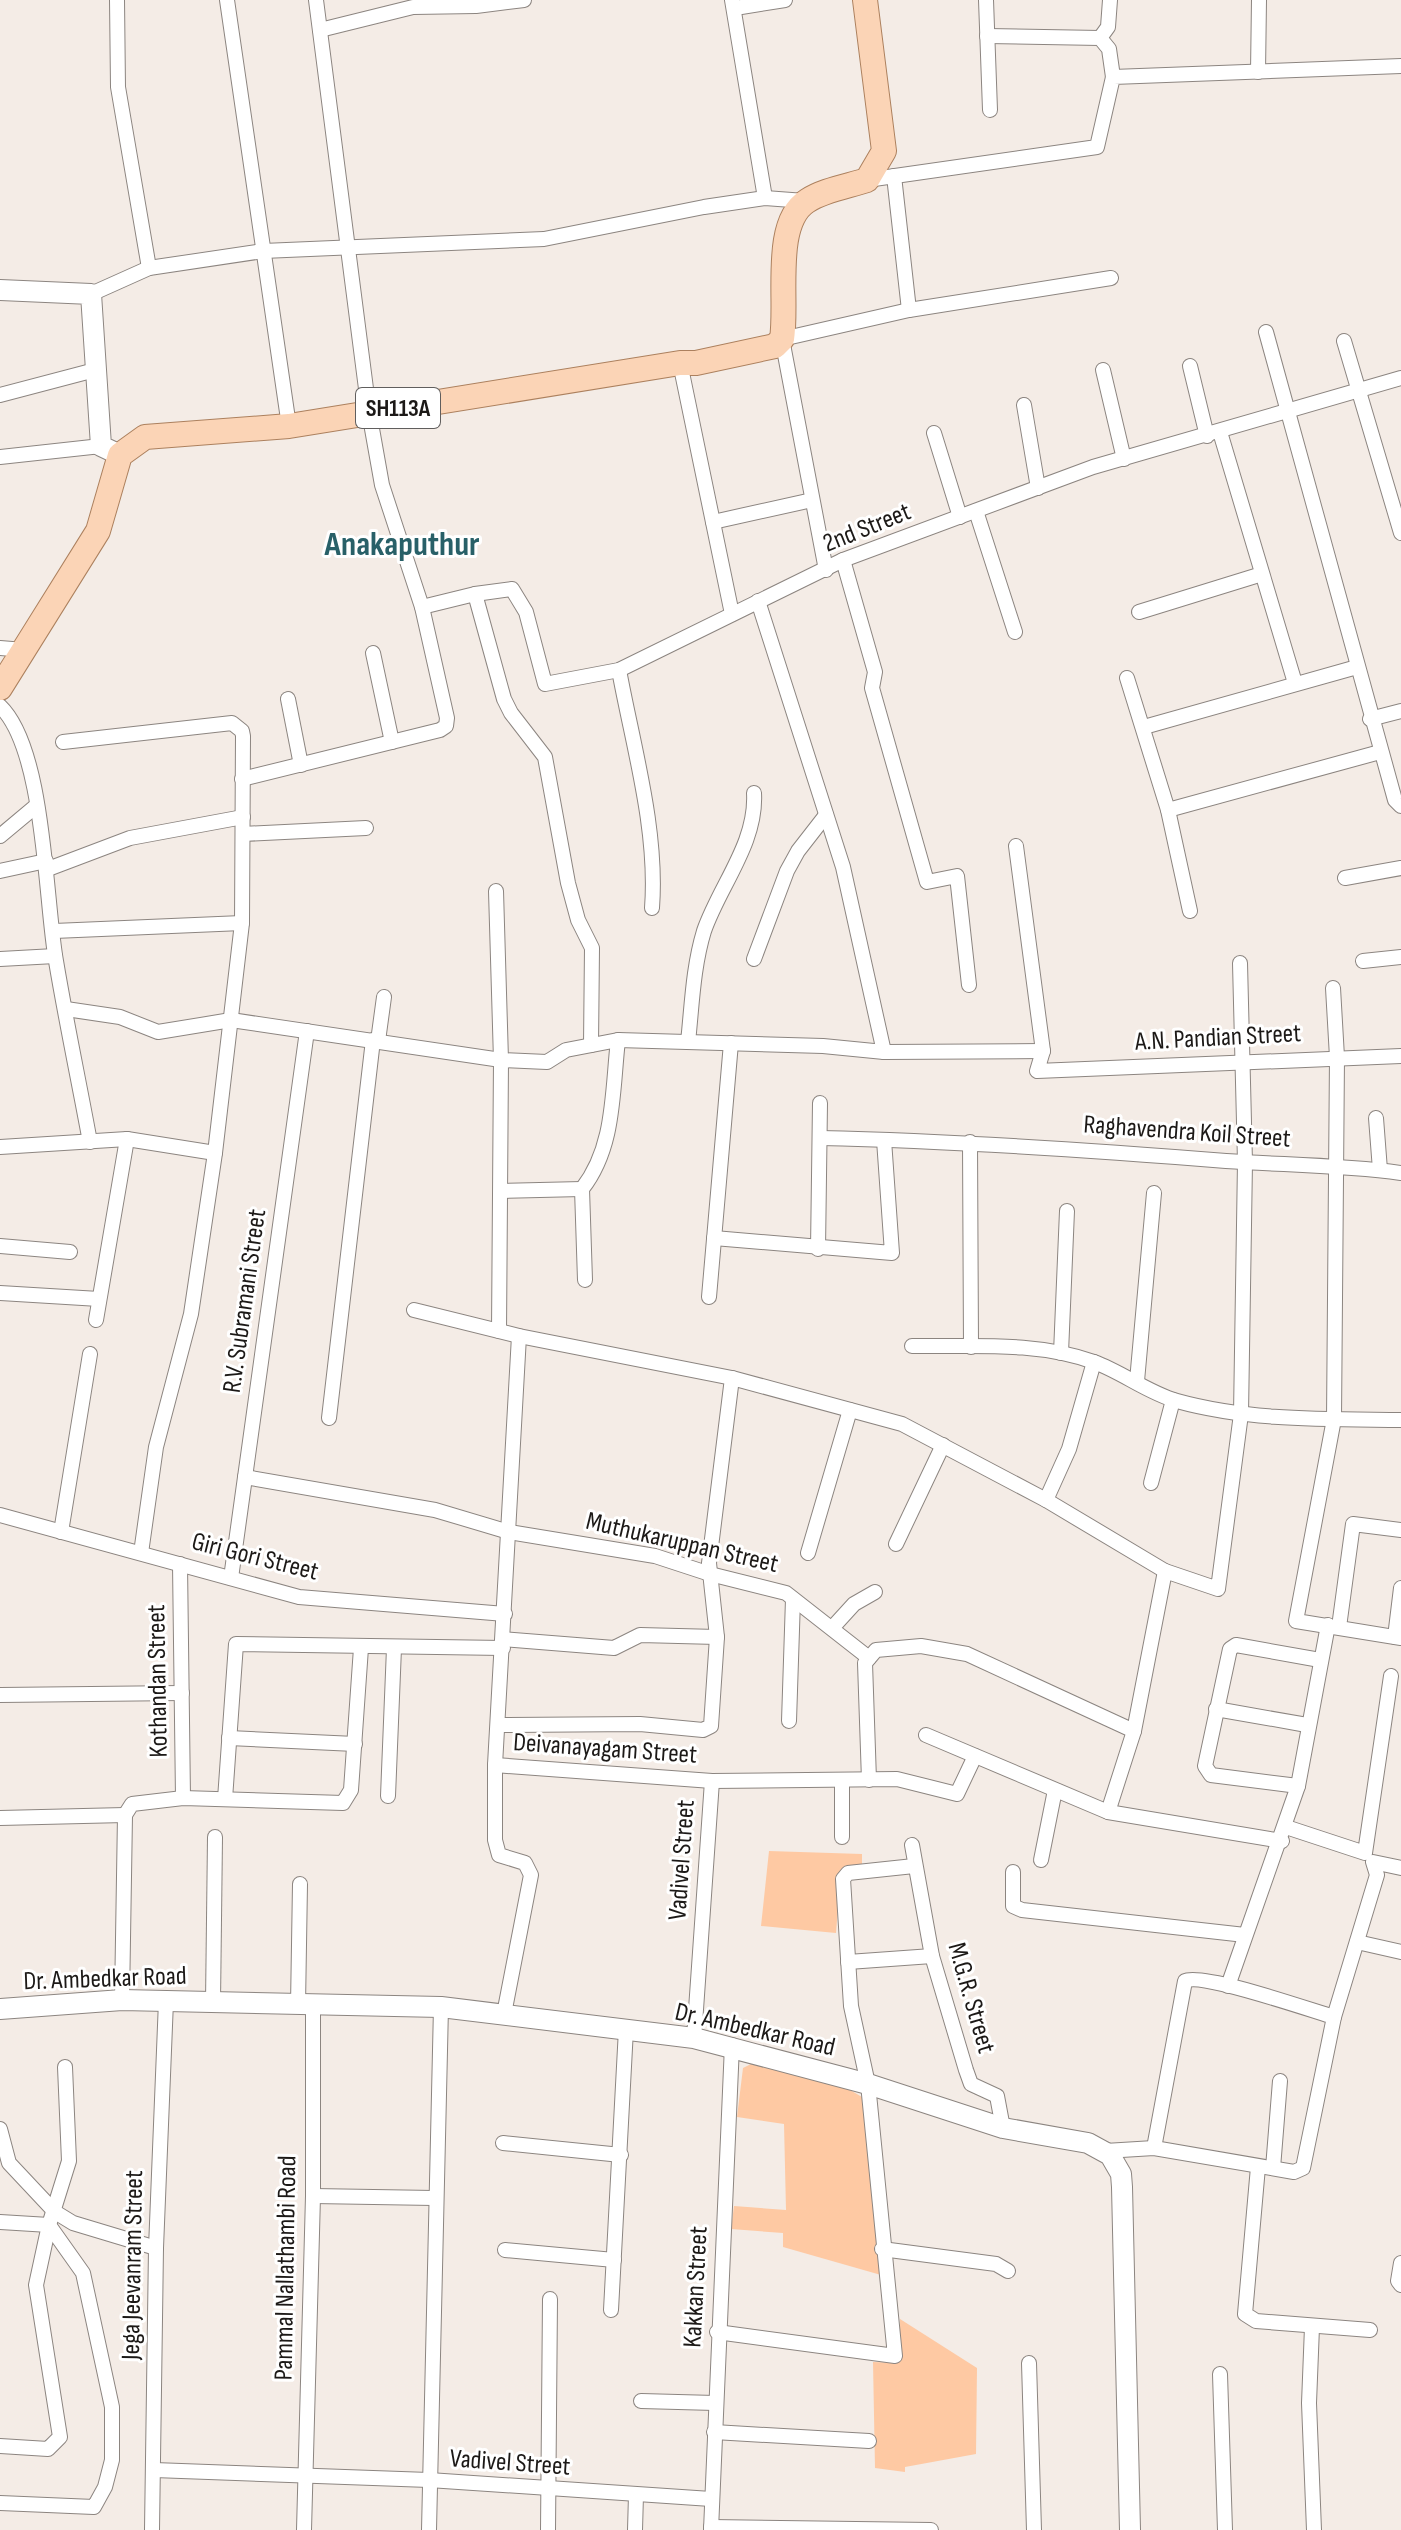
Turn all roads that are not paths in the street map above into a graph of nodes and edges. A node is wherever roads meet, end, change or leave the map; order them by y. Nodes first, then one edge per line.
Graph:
1 (117, 0) edge
2 (227, 0) edge
3 (316, 0) edge
4 (524, 0) edge
5 (785, 0) edge
6 (865, 0) edge
7 (986, 0) edge
8 (1110, 0) edge
9 (1259, 0) edge
10 (475, 3) edge
11 (734, 4) edge
12 (320, 30) junction
13 (987, 36) junction
14 (1100, 38) junction
15 (1401, 66) edge
16 (1258, 72) junction
17 (1113, 77) junction
18 (990, 110) dead end
19 (894, 176) junction
20 (867, 180) junction
21 (765, 198) junction
22 (805, 201) junction
23 (348, 247) junction
24 (263, 251) junction
25 (149, 268) junction
26 (1111, 278) dead end
27 (0, 290) edge
28 (91, 294) junction
29 (909, 310) junction
30 (1266, 332) dead end
31 (782, 339) junction
32 (1344, 341) dead end
33 (680, 363) junction
34 (1190, 366) dead end
35 (95, 370) junction
36 (1103, 370) dead end
37 (1401, 378) edge
38 (1361, 389) junction
39 (0, 395) edge
40 (1024, 405) dead end
41 (369, 412) junction
42 (1290, 413) junction
43 (289, 426) junction
44 (934, 433) dead end
45 (1213, 434) junction
46 (110, 451) junction
47 (0, 457) edge
48 (1124, 459) junction
49 (1038, 488) junction
50 (812, 500) junction
51 (976, 511) junction
52 (960, 517) junction
53 (713, 522) junction
54 (1401, 533) edge
55 (843, 560) junction
56 (826, 570) junction
57 (1262, 574) junction
58 (475, 594) junction
59 (758, 601) junction
60 (422, 607) junction
61 (1139, 612) dead end
62 (732, 614) junction
63 (1015, 632) dead end
64 (12, 649) edge
65 (373, 653) dead end
66 (1357, 667) junction
67 (619, 670) junction
68 (1127, 678) dead end
69 (1295, 683) junction
70 (0, 688) edge
71 (288, 699) dead end
72 (0, 706) edge
73 (1401, 711) edge
74 (1370, 719) junction
75 (1144, 727) junction
76 (63, 742) dead end
77 (392, 742) junction
78 (1380, 752) junction
79 (301, 765) junction
80 (242, 779) junction
81 (754, 793) dead end
82 (36, 806) junction
83 (1401, 806) edge
84 (1168, 810) junction
85 (826, 815) junction
86 (243, 817) junction
87 (366, 828) dead end
88 (243, 834) junction
89 (0, 836) edge
90 (1016, 846) dead end
91 (47, 865) junction
92 (1401, 868) edge
93 (0, 871) edge
94 (1345, 878) dead end
95 (496, 891) dead end
96 (652, 908) dead end
97 (1190, 911) dead end
98 (242, 923) junction
99 (54, 931) junction
100 (55, 956) junction
101 (1401, 957) edge
102 (0, 959) edge
103 (754, 959) dead end
104 (1363, 961) dead end
105 (1240, 963) dead end
106 (969, 985) dead end
107 (1333, 988) dead end
108 (384, 997) dead end
109 (66, 1009) junction
110 (231, 1020) junction
111 (307, 1031) junction
112 (618, 1040) junction
113 (375, 1041) junction
114 (688, 1042) junction
115 (731, 1043) junction
116 (591, 1045) junction
117 (1043, 1051) junction
118 (884, 1052) junction
119 (1401, 1056) edge
120 (1337, 1057) junction
121 (501, 1060) junction
122 (1242, 1061) junction
123 (820, 1103) dead end
124 (1376, 1118) dead end
125 (820, 1138) junction
126 (127, 1139) junction
127 (884, 1140) junction
128 (90, 1142) junction
129 (970, 1142) junction
130 (0, 1147) edge
131 (215, 1153) junction
132 (1245, 1162) junction
133 (1335, 1164) junction
134 (1380, 1170) junction
135 (1401, 1173) edge
136 (582, 1189) junction
137 (501, 1191) junction
138 (1154, 1193) dead end
139 (1067, 1211) dead end
140 (714, 1238) junction
141 (0, 1246) edge
142 (818, 1249) junction
143 (70, 1252) dead end
144 (585, 1280) dead end
145 (0, 1293) edge
146 (709, 1297) dead end
147 (99, 1299) junction
148 (414, 1310) dead end
149 (96, 1320) dead end
150 (499, 1331) junction
151 (519, 1336) junction
152 (912, 1346) dead end
153 (971, 1347) junction
154 (1061, 1353) junction
155 (90, 1354) dead end
156 (1094, 1362) junction
157 (732, 1378) junction
158 (1137, 1381) junction
159 (1173, 1400) junction
160 (850, 1410) junction
161 (1241, 1414) junction
162 (329, 1418) dead end
163 (1334, 1419) junction
164 (1401, 1420) edge
165 (943, 1445) junction
166 (245, 1477) junction
167 (1151, 1483) dead end
168 (1046, 1500) junction
169 (0, 1515) edge
170 (1401, 1530) edge
171 (61, 1532) junction
172 (509, 1532) junction
173 (896, 1544) dead end
174 (141, 1553) junction
175 (808, 1553) dead end
176 (180, 1564) junction
177 (1165, 1571) junction
178 (710, 1574) junction
179 (231, 1578) junction
180 (1401, 1588) edge
181 (875, 1592) dead end
182 (793, 1599) junction
183 (505, 1614) junction
184 (1333, 1626) junction
185 (833, 1627) junction
186 (717, 1637) junction
187 (1398, 1637) edge
188 (503, 1644) junction
189 (361, 1648) junction
190 (394, 1648) junction
191 (869, 1658) junction
192 (1320, 1660) junction
193 (1391, 1676) dead end
194 (182, 1693) junction
195 (0, 1695) edge
196 (1216, 1709) junction
197 (789, 1721) dead end
198 (498, 1725) junction
199 (1307, 1725) junction
200 (1134, 1731) junction
201 (926, 1735) dead end
202 (229, 1738) junction
203 (355, 1744) junction
204 (975, 1756) junction
205 (495, 1765) junction
206 (869, 1780) junction
207 (712, 1781) junction
208 (842, 1781) junction
209 (1298, 1786) junction
210 (1055, 1790) junction
211 (388, 1796) dead end
212 (183, 1798) junction
213 (225, 1799) junction
214 (1108, 1812) junction
215 (125, 1815) junction
216 (0, 1818) edge
217 (1284, 1834) junction
218 (215, 1837) dead end
219 (842, 1837) dead end
220 (912, 1845) dead end
221 (1041, 1860) dead end
222 (914, 1866) junction
223 (1401, 1868) edge
224 (1013, 1872) dead end
225 (300, 1884) dead end
226 (1245, 1935) junction
227 (1357, 1942) junction
228 (1401, 1952) edge
229 (932, 1956) junction
230 (848, 1962) junction
231 (1228, 1986) junction
232 (122, 2000) junction
233 (166, 2001) junction
234 (213, 2002) junction
235 (306, 2006) junction
236 (441, 2007) junction
237 (0, 2009) edge
238 (504, 2014) junction
239 (1334, 2017) junction
240 (626, 2029) junction
241 (694, 2038) junction
242 (732, 2045) junction
243 (65, 2067) dead end
244 (1280, 2081) dead end
245 (868, 2084) junction
246 (1003, 2128) junction
247 (0, 2129) edge
248 (503, 2143) dead end
249 (1154, 2148) junction
250 (1105, 2151) junction
251 (621, 2155) junction
252 (1265, 2167) junction
253 (313, 2196) junction
254 (434, 2198) junction
255 (52, 2218) junction
256 (0, 2222) edge
257 (156, 2248) junction
258 (882, 2249) junction
259 (505, 2250) dead end
260 (614, 2260) junction
261 (1401, 2263) edge
262 (1008, 2271) dead end
263 (1401, 2285) edge
264 (550, 2299) dead end
265 (611, 2310) dead end
266 (1312, 2327) junction
267 (1370, 2330) dead end
268 (717, 2332) junction
269 (1029, 2363) dead end
270 (1220, 2374) dead end
271 (641, 2401) dead end
272 (715, 2403) junction
273 (714, 2432) junction
274 (869, 2441) dead end
275 (0, 2446) edge
276 (154, 2470) junction
277 (305, 2475) junction
278 (429, 2480) junction
279 (548, 2491) junction
280 (636, 2495) junction
281 (711, 2499) junction
282 (0, 2503) edge
283 (852, 2528) edge
284 (711, 2529) edge
285 (152, 2530) edge
286 (304, 2530) edge
287 (429, 2530) edge
288 (548, 2530) edge
289 (635, 2530) edge
290 (931, 2530) edge
291 (1034, 2530) edge
292 (1130, 2530) edge
293 (1225, 2530) edge
294 (1314, 2530) edge

1 - 25 street
2 - 24 street
3 - 12 street
4 - 10 street
5 - 11 street
6 - 20 main road
7 - 13 street
8 - 14 street
9 - 16 street
10 - 12 street
11 - 21 street
12 - 23 street
13 - 14 street
13 - 18 street
14 - 17 street
15 - 16 street
16 - 17 street
17 - 19 street
19 - 20 street
19 - 29 street
20 - 22 main road
21 - 22 street
21 - 23 street
22 - 31 main road
23 - 24 street
23 - 41 street
24 - 25 street
24 - 43 street
25 - 28 street
26 - 29 street
27 - 28 street
28 - 35 street
29 - 31 street
30 - 42 street
31 - 33 main road, SH113A
31 - 50 street
32 - 38 street
33 - 41 main road, SH113A
33 - 53 street
34 - 45 street
35 - 39 street
35 - 46 street
36 - 48 street
37 - 38 street, 2nd Street
38 - 42 street, 2nd Street
38 - 54 street
40 - 49 street
41 - 43 main road, SH113A
41 - 60 street
42 - 45 street, 2nd Street
42 - 66 street
43 - 46 main road, SH113A
44 - 52 street
45 - 48 street, 2nd Street
45 - 57 street
46 - 47 street
46 - 64 main road
48 - 49 street, 2nd Street
49 - 51 street, 2nd Street
50 - 53 street
50 - 56 street
51 - 52 street, 2nd Street
51 - 63 street
52 - 55 street, 2nd Street
53 - 62 street
55 - 56 street, 2nd Street
55 - 106 street
56 - 59 street, 2nd Street
57 - 61 street
57 - 69 street
58 - 60 street, 2nd Street
58 - 67 street, 2nd Street
58 - 116 street
59 - 62 street, 2nd Street
59 - 85 street
60 - 77 street
62 - 67 street, 2nd Street
64 - 70 main road
65 - 77 street
66 - 69 street
66 - 74 street
67 - 96 street
68 - 75 street
69 - 75 street
71 - 79 street
72 - 82 street
73 - 74 street
74 - 78 street
75 - 84 street
76 - 80 street
77 - 79 street
78 - 83 street
78 - 84 street
79 - 80 street
80 - 86 street
81 - 114 street
82 - 89 street
82 - 91 street
84 - 97 street
85 - 103 street
85 - 118 street
86 - 88 street
86 - 91 street
87 - 88 street
88 - 98 street
90 - 117 street
91 - 93 street
91 - 99 street
92 - 94 street
95 - 121 street
98 - 99 street
98 - 110 street
99 - 100 street
100 - 102 street
100 - 109 street
101 - 104 street
105 - 122 street
107 - 120 street
108 - 113 street
109 - 110 street
109 - 128 street
110 - 111 street
110 - 131 street
111 - 113 street
111 - 166 street, R.V. Subramani Street
112 - 114 street
112 - 116 street
112 - 136 street
113 - 121 street
113 - 162 street
114 - 115 street
115 - 118 street
115 - 140 street
116 - 121 street
117 - 118 street
117 - 122 street, A.N. Pandian Street
119 - 120 street, A.N. Pandian Street
120 - 122 street, A.N. Pandian Street
120 - 133 street
121 - 137 street
122 - 132 street
123 - 125 street
124 - 134 street
125 - 127 street, Raghavendra Koil Street
125 - 142 street
126 - 128 street
126 - 131 street
126 - 147 street
127 - 129 street, Raghavendra Koil Street
127 - 142 street
128 - 130 street
129 - 132 street, Raghavendra Koil Street
129 - 153 street
131 - 174 street
132 - 133 street, Raghavendra Koil Street
132 - 161 street
133 - 134 street, Raghavendra Koil Street
133 - 163 street
134 - 135 street, Raghavendra Koil Street
136 - 137 street
136 - 144 street
137 - 150 street
138 - 158 street
139 - 154 street
140 - 142 street
140 - 146 street
141 - 143 street
145 - 147 street
147 - 149 street
148 - 150 street
150 - 151 street
151 - 157 street
151 - 172 street
152 - 153 street
153 - 154 street
154 - 156 street
155 - 171 street
156 - 158 street
156 - 168 street
157 - 160 street
157 - 178 street
158 - 159 street
159 - 161 street
159 - 167 street
160 - 165 street
160 - 175 street
161 - 163 street
161 - 177 street
163 - 164 street
163 - 184 street
165 - 168 street
165 - 173 street
166 - 172 street, Muthukaruppan Street
166 - 179 street, R.V. Subramani Street
168 - 177 street
169 - 171 street, Giri Gori Street
170 - 184 street
171 - 174 street, Giri Gori Street
172 - 178 street, Muthukaruppan Street
172 - 183 street
174 - 176 street, Giri Gori Street
176 - 179 street, Giri Gori Street
176 - 194 street, Kothandan Street
177 - 200 street
178 - 182 street, Muthukaruppan Street
178 - 186 street
179 - 183 street, Giri Gori Street
180 - 187 street
181 - 185 street
182 - 185 street, Muthukaruppan Street
182 - 197 street
183 - 188 street
184 - 187 street
184 - 192 street
185 - 191 street, Muthukaruppan Street
186 - 188 street
186 - 198 street
188 - 190 street
188 - 198 street
189 - 190 street
189 - 202 street
189 - 203 street
190 - 211 street
191 - 200 street
191 - 206 street
192 - 196 street
192 - 199 street
193 - 217 street
194 - 195 street
194 - 212 street, Kothandan Street
196 - 199 street
196 - 209 street
198 - 205 street
199 - 209 street
200 - 214 street
201 - 204 street
202 - 203 street
202 - 213 street
203 - 213 street
204 - 206 street, Deivanayagam Street
204 - 210 street
205 - 207 street, Deivanayagam Street
205 - 238 street
206 - 208 street, Deivanayagam Street
207 - 208 street, Deivanayagam Street
207 - 241 street, Vadivel Street
208 - 219 street
209 - 217 street
210 - 214 street
210 - 221 street
212 - 213 street
212 - 215 street
214 - 217 street
215 - 216 street
215 - 232 street
217 - 226 street
218 - 234 street
220 - 222 street, M.G.R. Street
222 - 229 street, M.G.R. Street
222 - 230 street
223 - 227 street
224 - 226 street
225 - 235 street, Pammal Nallathambi Road
226 - 231 street
227 - 228 street
227 - 239 street
229 - 230 street
229 - 246 street, M.G.R. Street
230 - 245 street
231 - 239 street
231 - 249 street
232 - 233 street, Dr. Ambedkar Road
232 - 237 street, Dr. Ambedkar Road
233 - 234 street, Dr. Ambedkar Road
233 - 257 street, Jega Jeevanram Street
234 - 235 street, Dr. Ambedkar Road
235 - 236 street, Dr. Ambedkar Road
235 - 253 street, Pammal Nallathambi Road
236 - 238 street, Dr. Ambedkar Road
236 - 254 street
238 - 240 street, Dr. Ambedkar Road
239 - 252 street
240 - 241 street, Dr. Ambedkar Road
240 - 251 street
241 - 242 street, Dr. Ambedkar Road
242 - 245 street, Dr. Ambedkar Road
242 - 268 street, Kakkan Street
243 - 255 street
244 - 252 street
245 - 246 street, Dr. Ambedkar Road
245 - 258 street
246 - 250 street, Dr. Ambedkar Road
247 - 255 street
248 - 251 street
249 - 250 street
249 - 252 street
250 - 292 street
251 - 260 street
252 - 266 street
253 - 254 street
253 - 277 street, Pammal Nallathambi Road
254 - 278 street
255 - 256 street
255 - 257 street
255 - 275 street
255 - 282 street
257 - 276 street, Jega Jeevanram Street
258 - 262 street
258 - 268 street
259 - 260 street
260 - 265 street
261 - 263 street
264 - 279 street
266 - 267 street
266 - 294 street
268 - 272 street, Kakkan Street
269 - 291 street
270 - 293 street
271 - 272 street
272 - 273 street, Kakkan Street
273 - 274 street
273 - 281 street, Kakkan Street
276 - 277 street, Vadivel Street
276 - 285 street, Jega Jeevanram Street
277 - 278 street, Vadivel Street
277 - 286 street, Pammal Nallathambi Road
278 - 279 street, Vadivel Street
278 - 287 street
279 - 280 street, Vadivel Street
279 - 288 street
280 - 281 street, Vadivel Street
280 - 289 street
281 - 284 street, Kakkan Street
283 - 284 street
283 - 290 street

